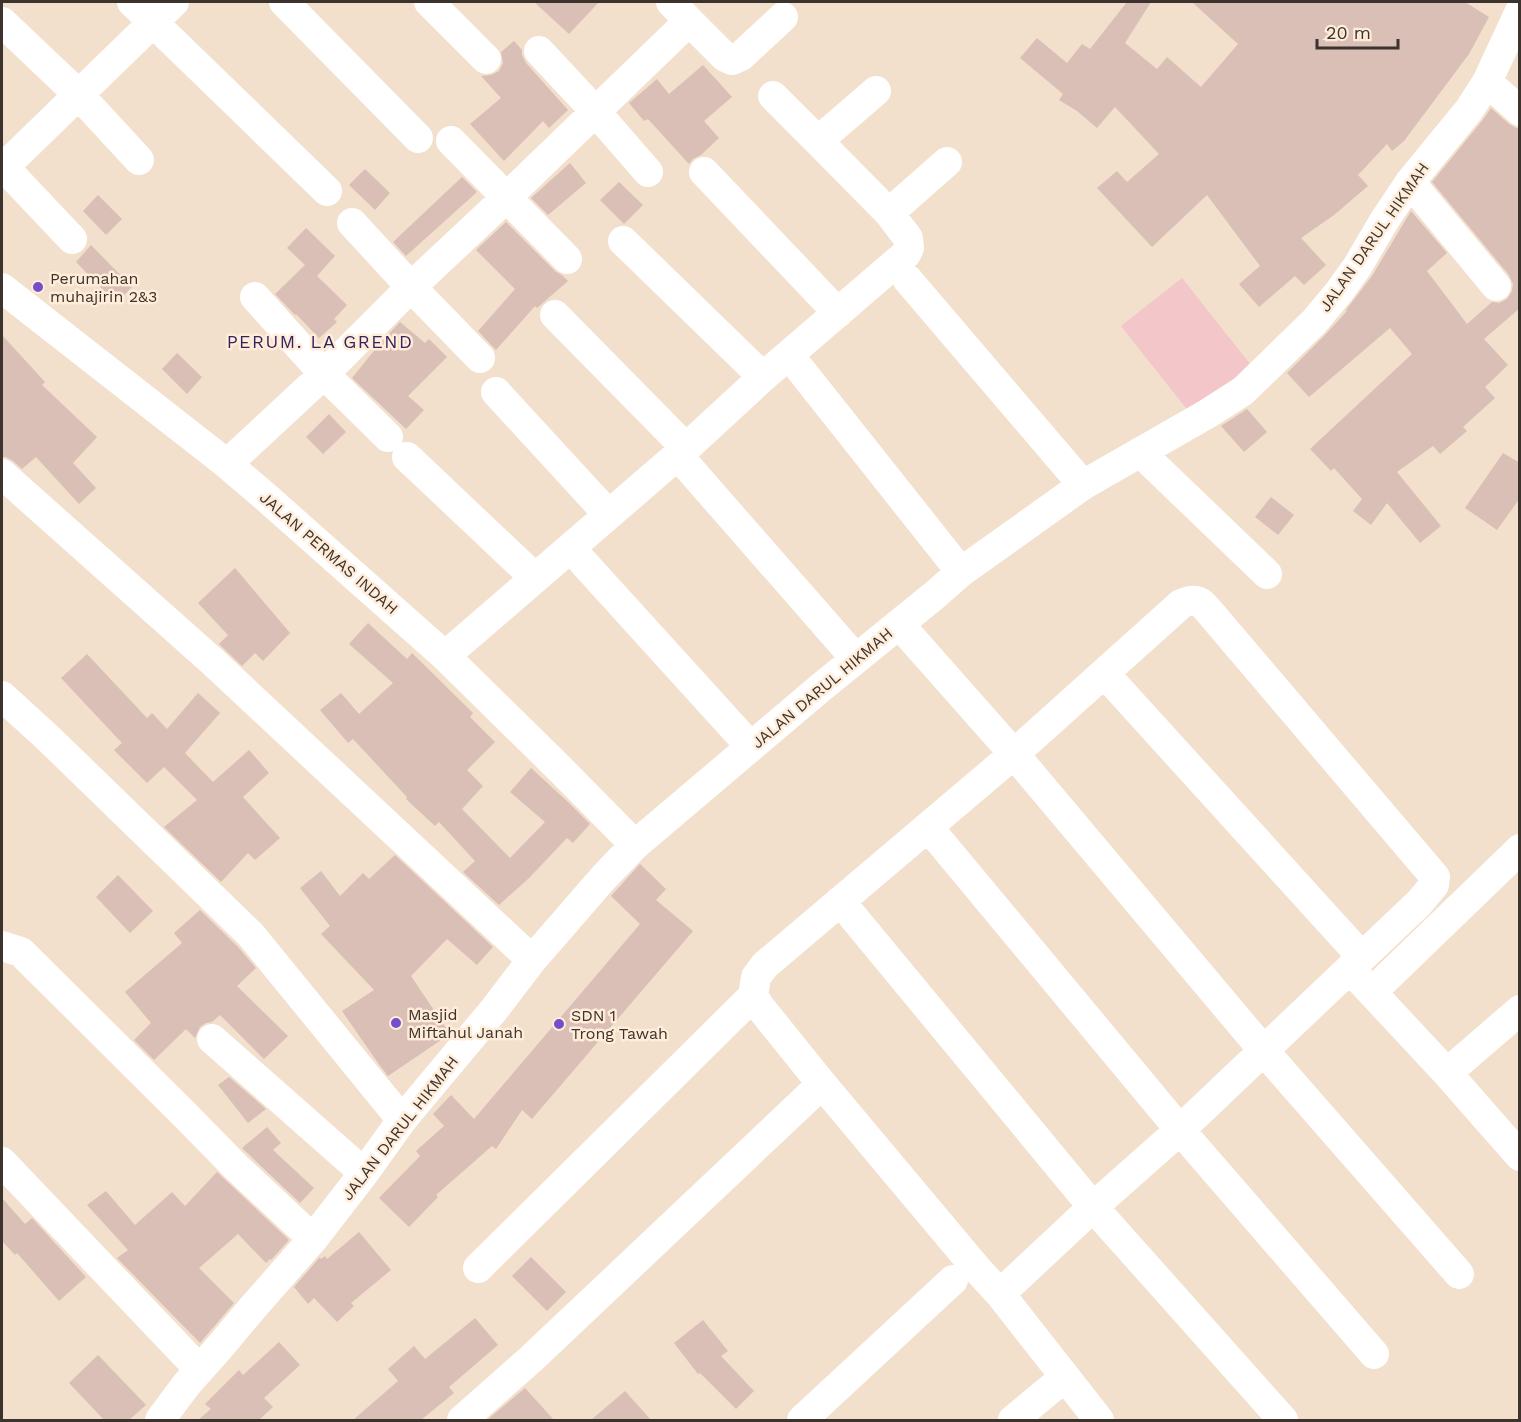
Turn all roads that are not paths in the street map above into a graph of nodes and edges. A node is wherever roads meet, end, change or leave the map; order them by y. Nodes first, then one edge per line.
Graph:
1 (284, 2) edge
2 (429, 2) edge
3 (153, 8) edge
4 (680, 11) edge
5 (1520, 11) edge
6 (783, 17) dead end
7 (2, 22) edge
8 (539, 51) dead end
9 (486, 59) dead end
10 (1487, 82) junction
11 (876, 91) dead end
12 (78, 94) junction
13 (773, 96) dead end
14 (595, 111) junction
15 (1520, 111) edge
16 (418, 138) dead end
17 (451, 141) dead end
18 (818, 141) junction
19 (139, 160) dead end
20 (947, 162) dead end
21 (2, 167) edge
22 (648, 172) dead end
23 (704, 172) dead end
24 (1410, 182) junction
25 (327, 191) dead end
26 (507, 197) junction
27 (889, 213) junction
28 (352, 223) dead end
29 (72, 239) dead end
30 (623, 242) dead end
31 (567, 259) dead end
32 (908, 280) dead end
33 (1496, 286) dead end
34 (411, 287) junction
35 (2, 288) edge
36 (255, 297) dead end
37 (838, 313) junction
38 (555, 315) dead end
39 (480, 358) dead end
40 (800, 369) dead end
41 (324, 374) junction
42 (763, 377) junction
43 (496, 392) dead end
44 (1140, 452) junction
45 (687, 458) junction
46 (227, 464) junction
47 (2, 474) edge
48 (1083, 485) junction
49 (608, 514) junction
50 (583, 562) dead end
51 (961, 572) junction
52 (1267, 574) dead end
53 (535, 578) junction
54 (899, 624) junction
55 (445, 656) junction
56 (856, 659) junction
57 (1104, 673) junction
58 (2, 696) edge
59 (751, 747) junction
60 (1014, 754) junction
61 (928, 827) junction
62 (635, 844) junction
63 (1520, 849) edge
64 (840, 901) junction
65 (2, 946) edge
66 (532, 960) junction
67 (1356, 963) junction
68 (1372, 992) junction
69 (753, 996) junction
70 (1520, 1010) edge
71 (212, 1039) dead end
72 (1264, 1051) junction
73 (1447, 1073) junction
74 (822, 1084) junction
75 (402, 1120) junction
76 (1180, 1130) junction
77 (1520, 1156) edge
78 (2, 1162) edge
79 (364, 1173) junction
80 (1093, 1207) junction
81 (313, 1239) junction
82 (478, 1268) dead end
83 (1459, 1274) dead end
84 (954, 1280) dead end
85 (1000, 1294) junction
86 (1374, 1354) dead end
87 (199, 1369) junction
88 (1065, 1377) junction
89 (160, 1420) edge
90 (462, 1420) edge
91 (802, 1420) edge
92 (1013, 1420) edge
93 (1099, 1420) edge
94 (1283, 1420) edge

1 - 16 street
2 - 9 street
3 - 12 street
3 - 25 street
4 - 6 street
4 - 14 street
5 - 10 street, JALAN DARUL HIKMAH
7 - 12 street
8 - 14 street
10 - 15 street
10 - 24 street, JALAN DARUL HIKMAH
11 - 18 street
12 - 19 street
12 - 21 street
13 - 18 street
14 - 22 street
14 - 26 street
17 - 26 street
18 - 27 street
20 - 27 street
21 - 29 street
23 - 37 street
24 - 33 street
24 - 44 street, JALAN DARUL HIKMAH
26 - 31 street
26 - 34 street
27 - 37 street
28 - 34 street
30 - 42 street
32 - 48 street
34 - 39 street
34 - 41 street
35 - 46 street, JALAN PERMAS INDAH
36 - 41 street
37 - 42 street
38 - 45 street
40 - 51 street
41 - 46 street
41 - 53 street
42 - 45 street
43 - 49 street
44 - 48 street, JALAN DARUL HIKMAH
44 - 52 street
45 - 49 street
45 - 56 street
46 - 55 street, JALAN PERMAS INDAH
47 - 66 street
48 - 51 street, JALAN DARUL HIKMAH
49 - 53 street
50 - 59 street
51 - 54 street, JALAN DARUL HIKMAH
53 - 55 street
54 - 56 street, JALAN DARUL HIKMAH
54 - 60 street
55 - 62 street, JALAN PERMAS INDAH
56 - 59 street, JALAN DARUL HIKMAH
57 - 60 street
57 - 67 street
57 - 67 street
58 - 75 street
59 - 62 street, JALAN DARUL HIKMAH
60 - 61 street
60 - 72 street
61 - 64 street
61 - 76 street
62 - 66 street, JALAN DARUL HIKMAH
63 - 68 street
64 - 69 street
64 - 80 street
65 - 81 street
66 - 75 street, JALAN DARUL HIKMAH
67 - 68 street
67 - 72 street
68 - 73 street
69 - 74 street
69 - 82 street
70 - 73 street
71 - 79 street
72 - 76 street
72 - 83 street
73 - 77 street
74 - 85 street
74 - 90 street
75 - 79 street, JALAN DARUL HIKMAH
76 - 80 street
76 - 86 street
78 - 87 street
79 - 81 street, JALAN DARUL HIKMAH
80 - 85 street
80 - 94 street
81 - 87 street, JALAN DARUL HIKMAH
84 - 91 street
85 - 88 street
87 - 89 street, JALAN DARUL HIKMAH
88 - 92 street
88 - 93 street

